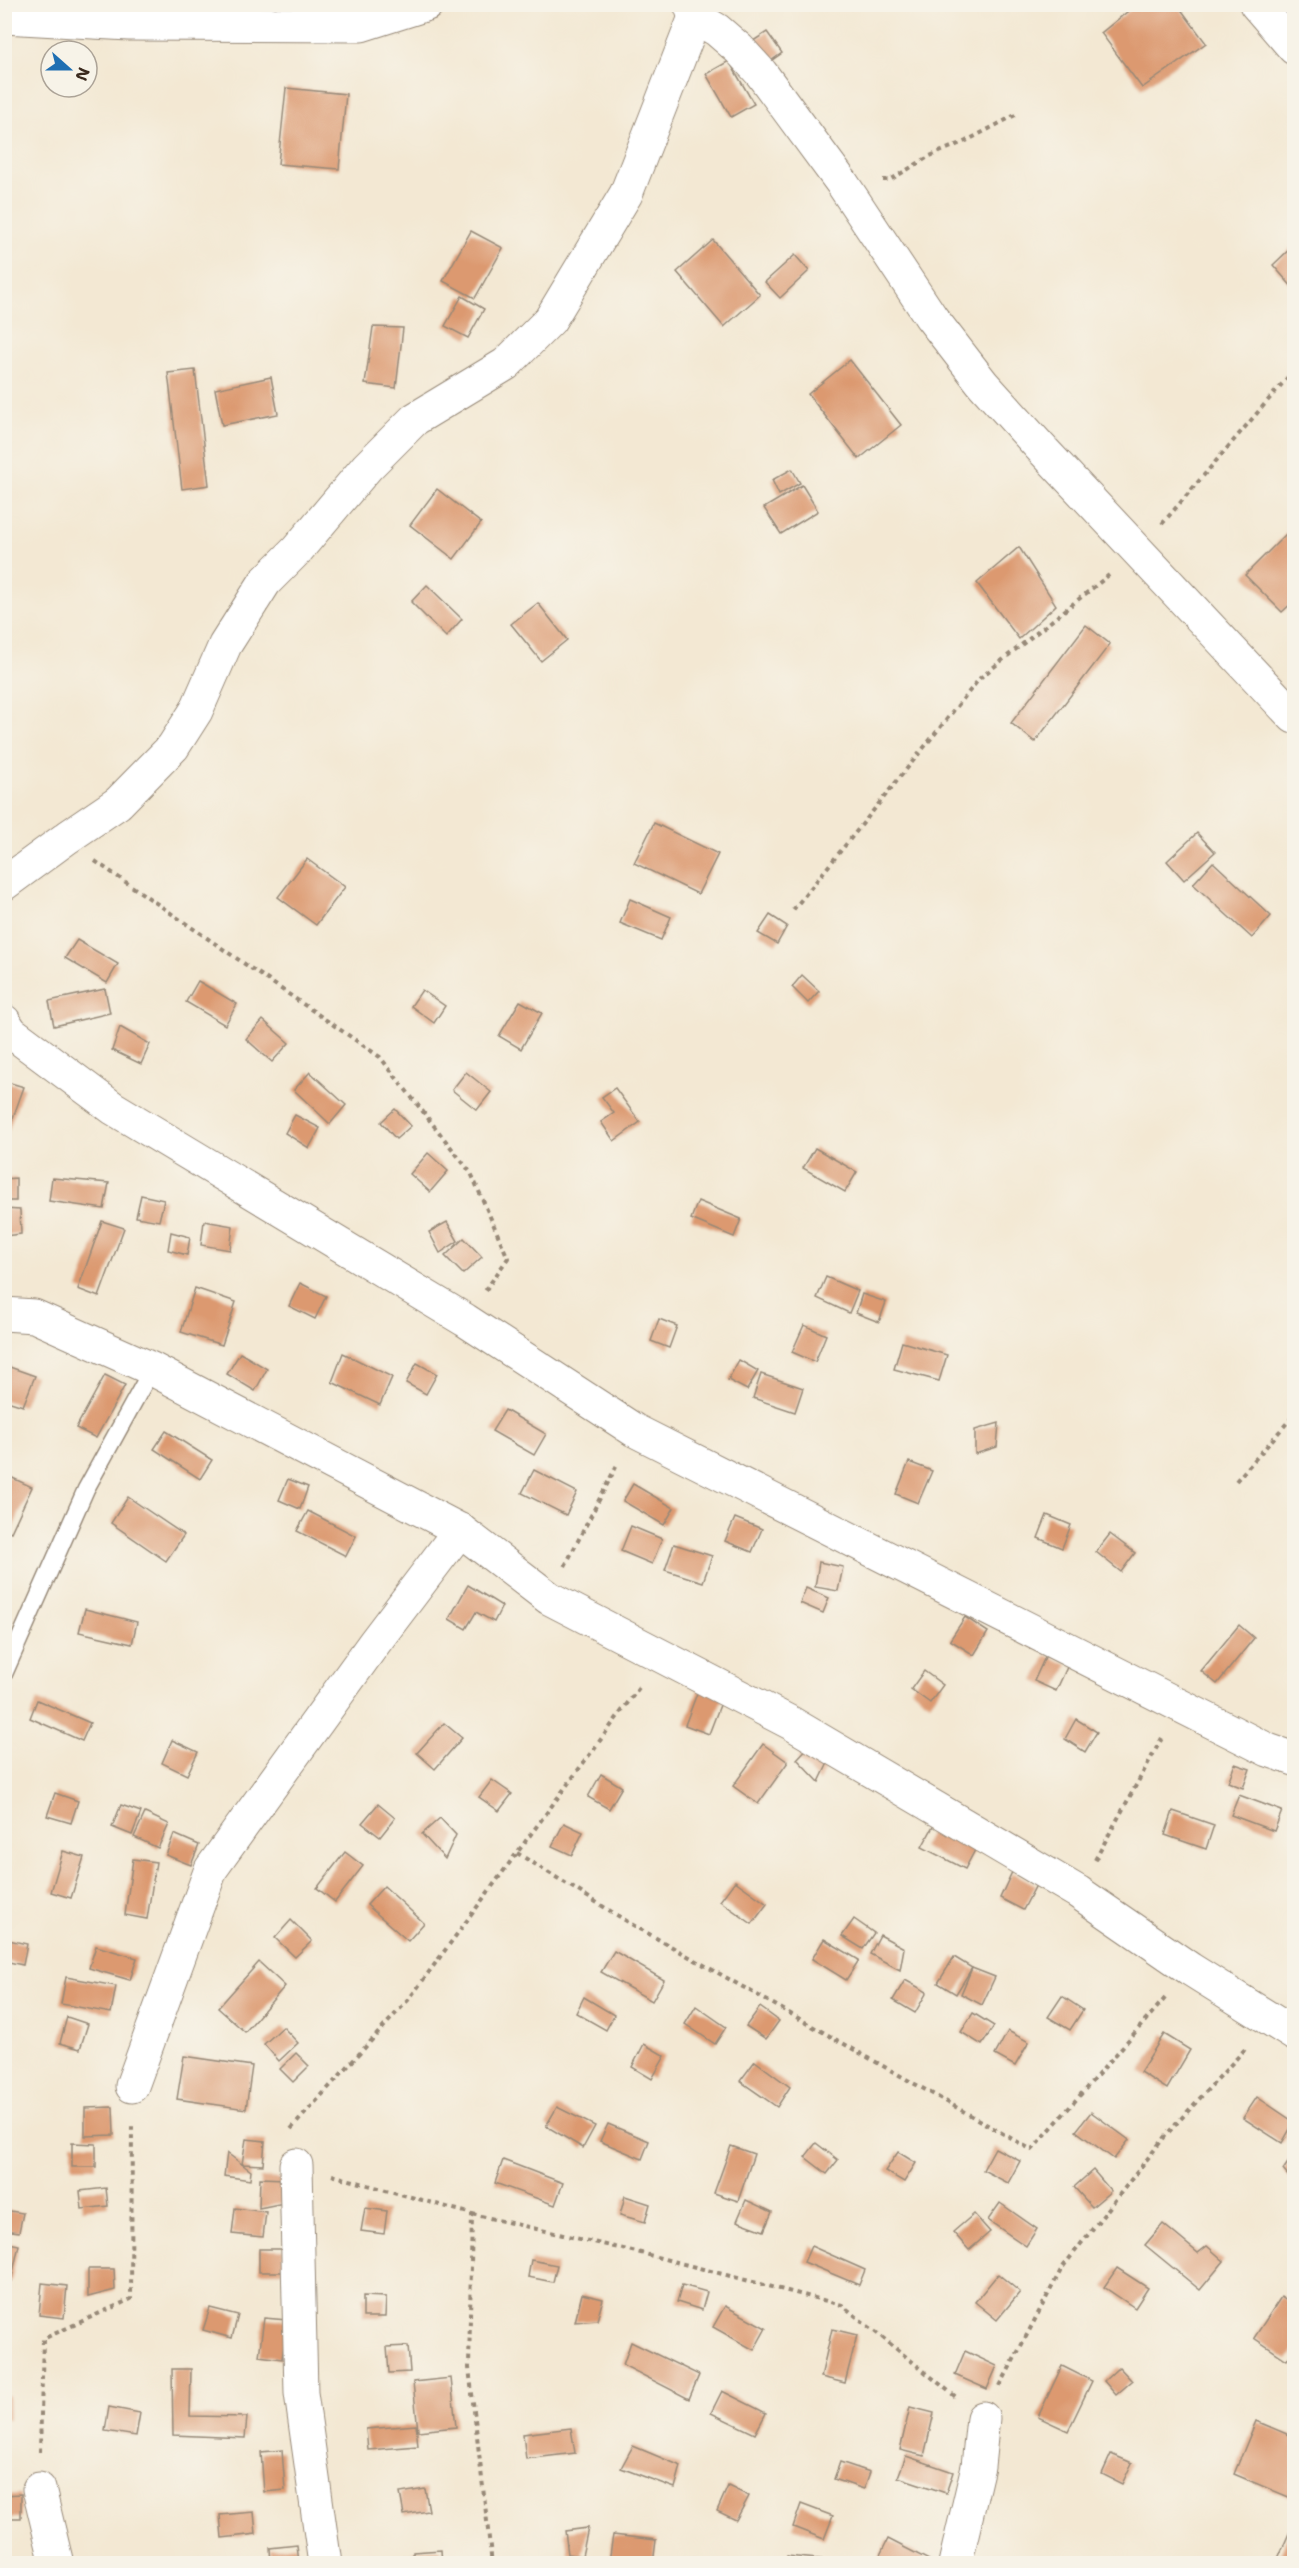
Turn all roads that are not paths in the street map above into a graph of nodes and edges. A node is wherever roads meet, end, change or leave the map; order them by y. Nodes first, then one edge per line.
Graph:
1 (427, 4) edge
2 (1257, 4) edge
3 (692, 11) edge
4 (128, 14) edge
5 (4, 17) edge
6 (1294, 48) edge
7 (1294, 717) edge
8 (4, 884) edge
9 (4, 1021) edge
10 (4, 1314) edge
11 (152, 1369) junction
12 (460, 1530) junction
13 (4, 1674) edge
14 (1294, 1759) edge
15 (1283, 2027) edge
16 (132, 2086) road end
17 (296, 2165) road end
18 (983, 2418) road end
19 (39, 2489) road end
20 (57, 2564) edge
21 (325, 2564) edge
22 (955, 2564) edge

1 - 4 street
2 - 6 street
3 - 7 street
3 - 8 street
4 - 5 street
9 - 14 street
10 - 11 street
11 - 12 street
11 - 13 lane
12 - 15 street
12 - 16 street
17 - 21 street
18 - 22 street
19 - 20 street

